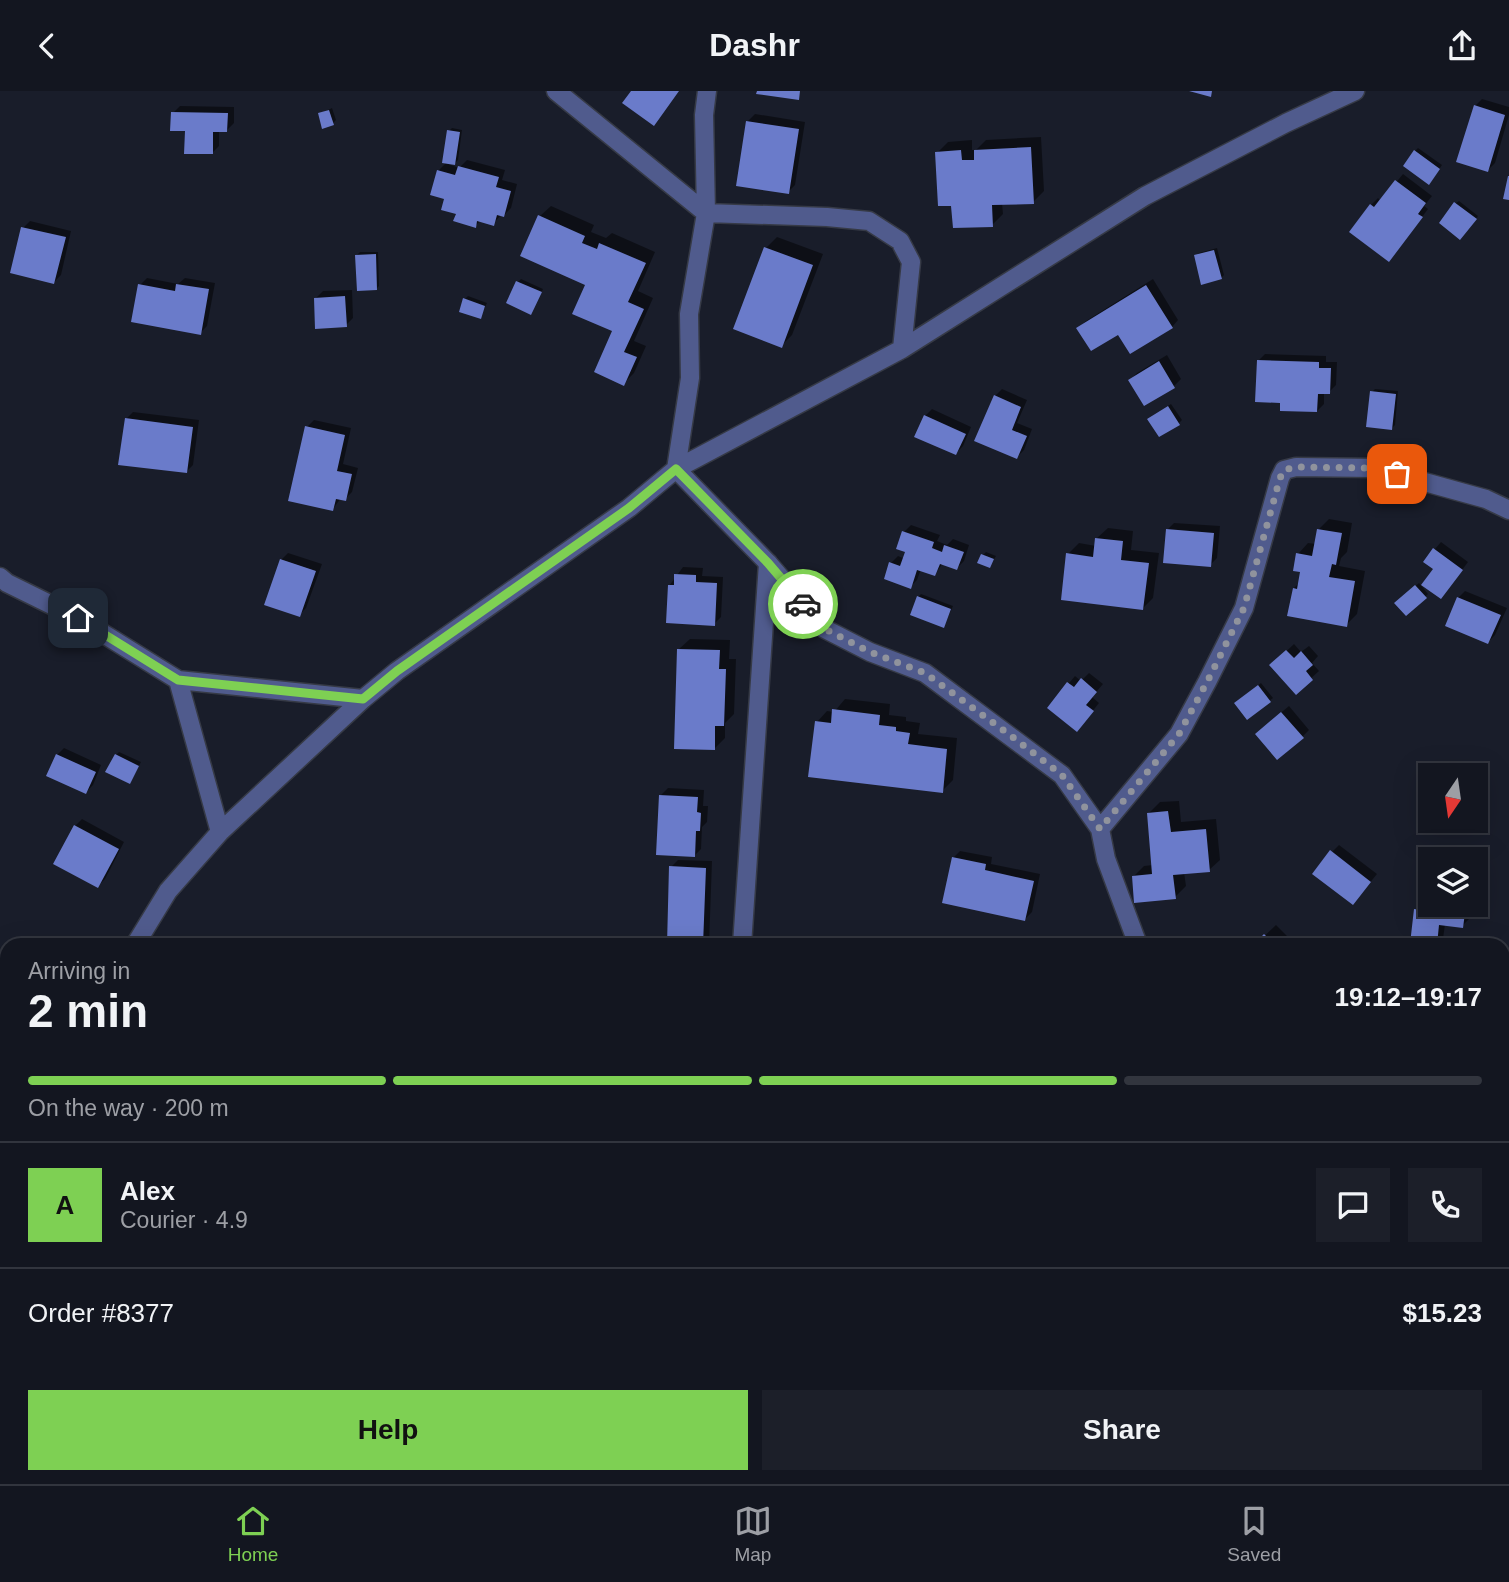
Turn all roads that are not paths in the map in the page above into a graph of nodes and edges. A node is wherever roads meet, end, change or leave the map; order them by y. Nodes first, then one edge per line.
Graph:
1 (556, 91) edge
2 (707, 91) edge
3 (1355, 91) edge
4 (706, 213) junction
5 (902, 349) junction
6 (676, 469) junction
7 (1509, 510) edge
8 (768, 563) junction
9 (0, 577) edge
10 (178, 680) junction
11 (363, 699) junction
12 (1100, 829) junction
13 (220, 832) junction
14 (139, 938) edge
15 (742, 938) edge
16 (1135, 938) edge

1 - 4 street
2 - 4 street
3 - 5 street
4 - 5 street
4 - 6 street
5 - 6 street
6 - 8 street
6 - 11 street
7 - 12 street
8 - 12 street
8 - 15 street
9 - 10 street
10 - 11 street
10 - 13 street
11 - 13 street
12 - 16 street
13 - 14 street

